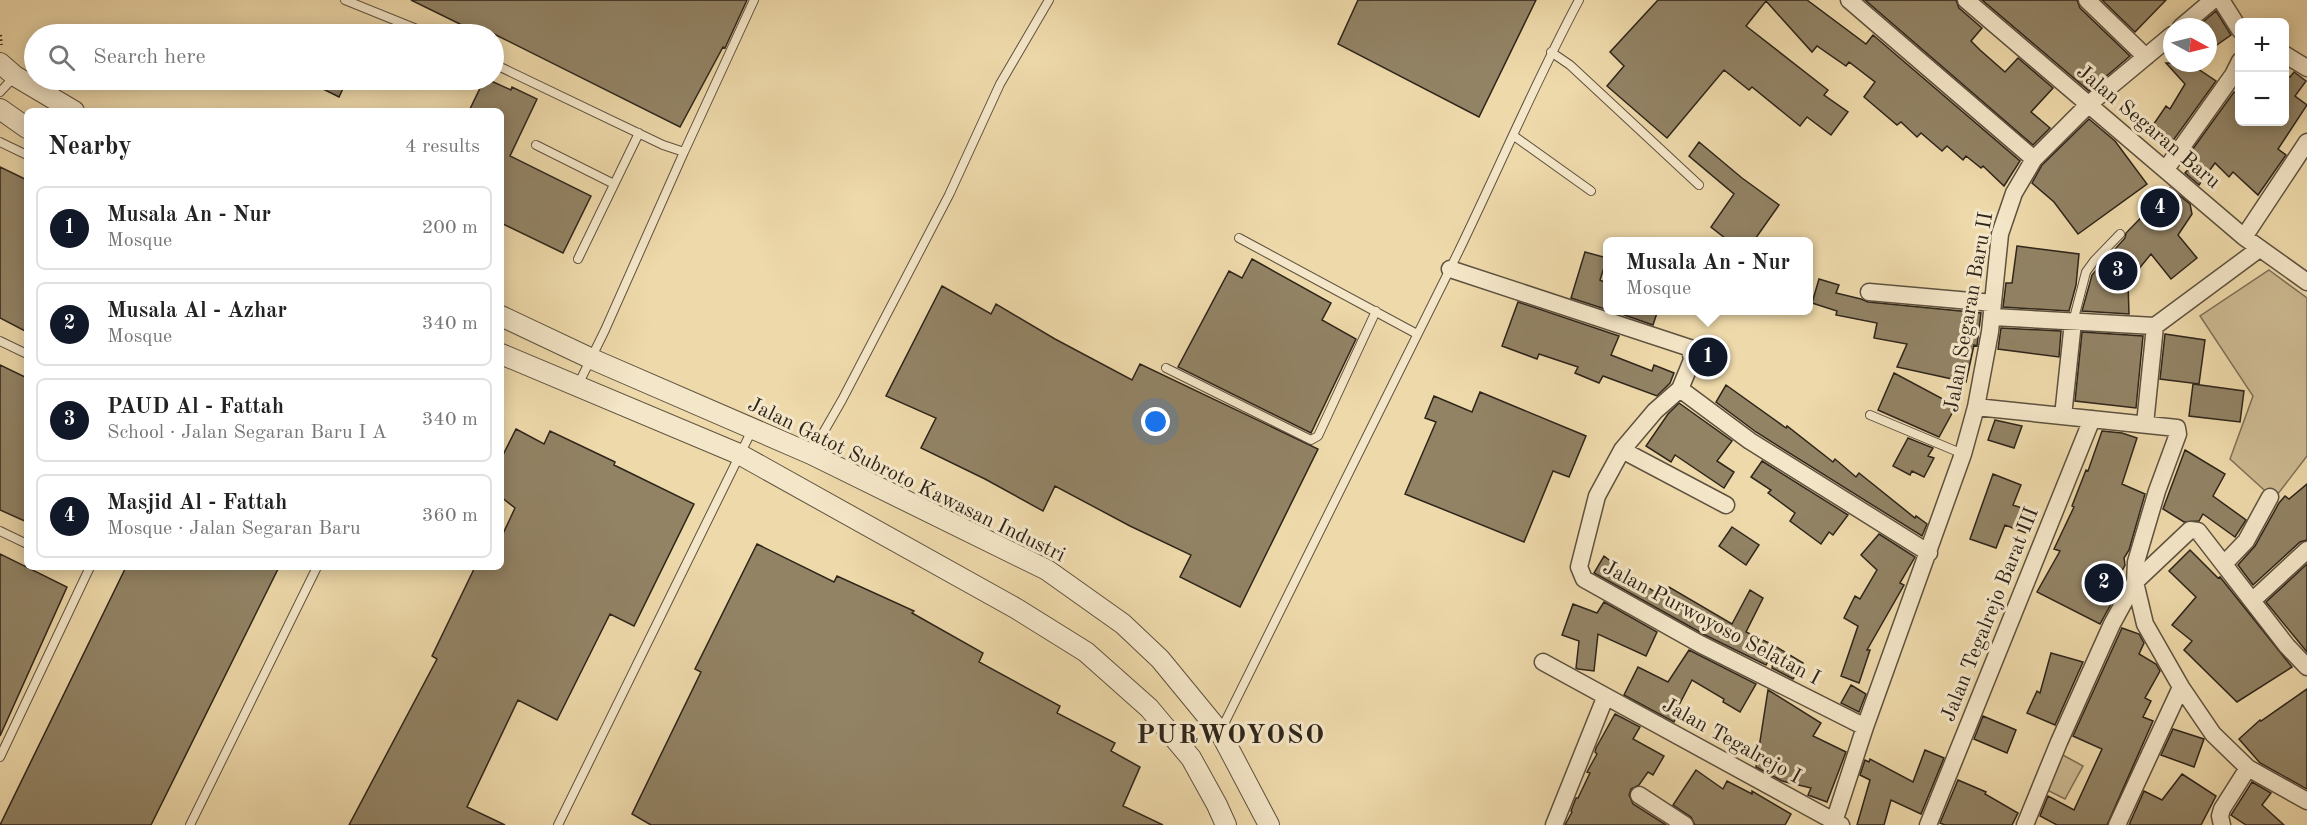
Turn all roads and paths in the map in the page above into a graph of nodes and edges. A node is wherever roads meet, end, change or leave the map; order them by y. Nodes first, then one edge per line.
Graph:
1 (345, 0) edge
2 (754, 0) edge
3 (1049, 0) edge
4 (1579, 0) edge
5 (1849, 0) edge
6 (1966, 0) edge
7 (2087, 0) edge
8 (2213, 0) edge
9 (2221, 0) edge
10 (2192, 18) edge
11 (2235, 22) edge
12 (404, 24) edge
13 (0, 35) edge
14 (2163, 42) edge
15 (0, 49) edge
16 (1551, 52) junction
17 (2146, 57) junction
18 (2289, 57) edge
19 (0, 63) edge
20 (2307, 68) edge
21 (504, 69) edge
22 (2235, 71) edge
23 (15, 76) junction
24 (24, 81) edge
25 (39, 90) edge
26 (0, 92) edge
27 (2089, 104) junction
28 (69, 108) edge
29 (0, 109) edge
30 (24, 126) edge
31 (639, 133) junction
32 (1514, 136) junction
33 (0, 142) edge
34 (2307, 142) edge
35 (536, 145) dead end
36 (684, 152) junction
37 (24, 154) edge
38 (2034, 159) junction
39 (2166, 170) junction
40 (614, 184) junction
41 (1699, 185) dead end
42 (1591, 190) dead end
43 (2120, 234) dead end
44 (2244, 237) junction
45 (1239, 238) dead end
46 (2259, 249) junction
47 (578, 259) dead end
48 (1450, 268) junction
49 (2307, 282) edge
50 (1869, 292) dead end
51 (1993, 310) junction
52 (1376, 311) junction
53 (504, 317) edge
54 (2073, 322) junction
55 (2155, 326) junction
56 (1417, 334) junction
57 (0, 341) edge
58 (24, 353) edge
59 (504, 355) edge
60 (592, 359) junction
61 (1166, 368) dead end
62 (577, 387) junction
63 (1680, 388) junction
64 (1976, 407) junction
65 (1870, 415) dead end
66 (2063, 416) junction
67 (2092, 419) junction
68 (2145, 424) junction
69 (753, 429) junction
70 (1622, 450) junction
71 (740, 454) junction
72 (811, 454) junction
73 (1963, 454) junction
74 (2270, 497) dead end
75 (1726, 505) dead end
76 (0, 531) edge
77 (24, 543) edge
78 (2307, 550) edge
79 (1929, 553) junction
80 (2224, 564) junction
81 (89, 570) edge
82 (316, 570) edge
83 (2136, 582) junction
84 (2253, 600) junction
85 (1543, 662) dead end
86 (2307, 667) edge
87 (2181, 687) junction
88 (1605, 698) junction
89 (1865, 727) junction
90 (1220, 732) junction
91 (0, 757) edge
92 (2248, 768) junction
93 (1640, 795) dead end
94 (2307, 801) edge
95 (1836, 824) edge
96 (190, 825) edge
97 (558, 825) edge
98 (1226, 825) edge
99 (1269, 825) edge
100 (1554, 825) edge
101 (1685, 825) edge
102 (1928, 825) edge
103 (2025, 825) edge
104 (2117, 825) edge
105 (2222, 825) edge

1 - 12 lane
2 - 36 lane
3 - 72 lane
4 - 16 lane
5 - 38 street
6 - 27 street, Jalan Segaran Baru
7 - 17 street
8 - 10 street
9 - 11 street
13 - 15 path
14 - 17 street, Jalan Segaran Baru II
16 - 32 lane
16 - 41 lane
17 - 27 street, Jalan Segaran Baru II
18 - 20 street
19 - 23 street
21 - 31 lane
22 - 39 street
23 - 24 street
23 - 26 lane
25 - 28 street
27 - 38 street, Jalan Segaran Baru II
27 - 39 street, Jalan Segaran Baru
29 - 30 street
31 - 36 lane
31 - 40 lane
32 - 42 lane
32 - 48 lane
33 - 37 lane
34 - 44 street
35 - 40 lane
36 - 60 lane
38 - 51 street, Jalan Segaran Baru II
39 - 44 street, Jalan Segaran Baru
40 - 47 lane
43 - 54 lane
44 - 46 street, Jalan Segaran Baru
45 - 52 lane
46 - 49 street, Jalan Segaran Baru
46 - 55 street
48 - 56 lane
48 - 63 street, Jalan Purwoyoso Selatan I
50 - 51 street
51 - 54 street
51 - 64 street, Jalan Segaran Baru II
52 - 56 lane
52 - 61 lane
53 - 60 street, Jalan Gatot Subroto Kawasan Industri
54 - 55 street
54 - 66 street
55 - 68 street
56 - 90 lane
57 - 58 lane
59 - 62 street
60 - 62 lane
60 - 69 street, Jalan Gatot Subroto Kawasan Industri
62 - 71 street
63 - 70 street, Jalan Purwoyoso Selatan I
63 - 79 street
64 - 66 street
64 - 73 street, Jalan Segaran Baru II
65 - 73 lane
66 - 67 street
67 - 68 street
67 - 102 street, Jalan Tegalrejo Barat III
68 - 83 street
69 - 71 lane
69 - 72 street, Jalan Gatot Subroto Kawasan Industri
70 - 75 street
70 - 89 street, Jalan Purwoyoso Selatan I
71 - 97 lane
71 - 98 street
72 - 90 street, Jalan Gatot Subroto Kawasan Industri
73 - 79 street, Jalan Segaran Baru II
74 - 80 street
76 - 77 lane
78 - 84 street
79 - 89 street, Jalan Segaran Baru II
80 - 83 street
80 - 84 street
81 - 91 lane
82 - 96 lane
83 - 87 street
83 - 103 street
84 - 86 street
85 - 88 street, Jalan Tegalrejo I
87 - 92 street
87 - 104 street
88 - 95 street, Jalan Tegalrejo I
88 - 100 street
89 - 95 street, Jalan Segaran Baru II
90 - 99 street, Jalan Gatot Subroto Kawasan Industri
92 - 94 street
92 - 105 street
93 - 101 street

